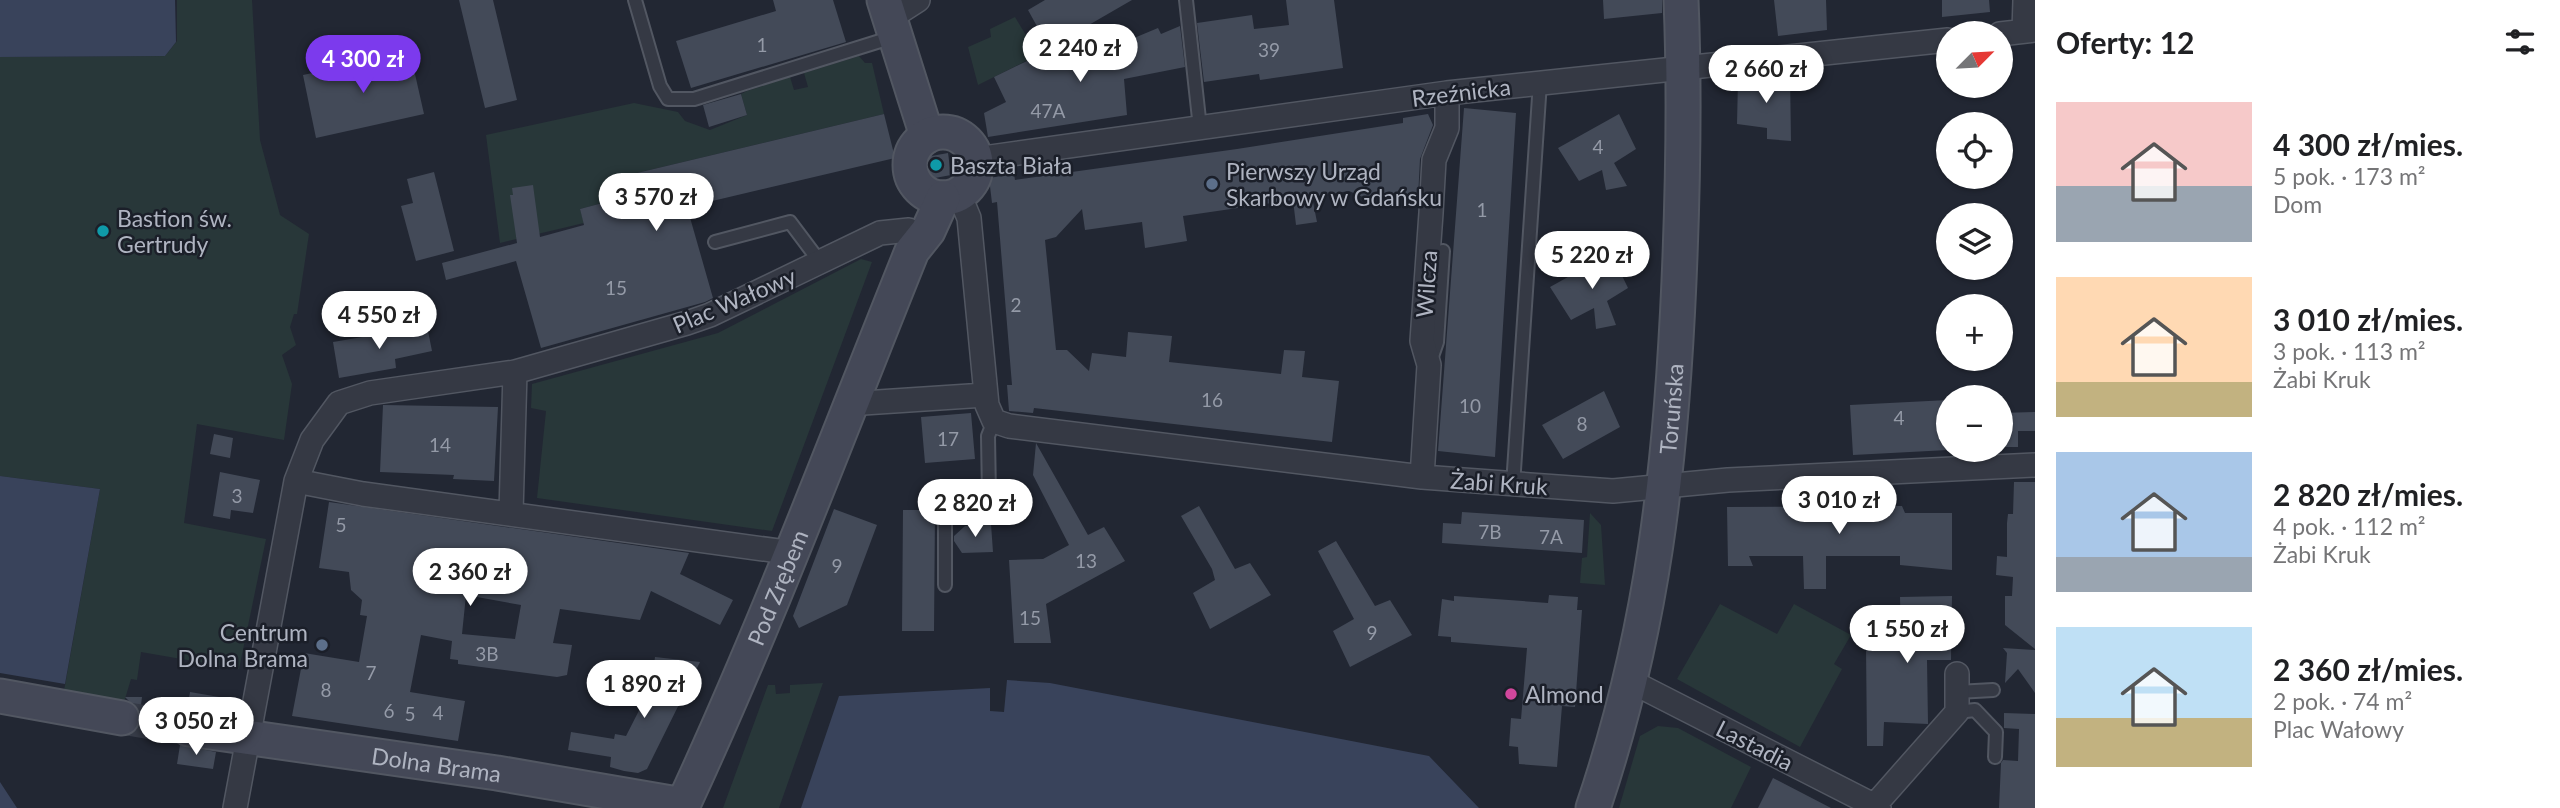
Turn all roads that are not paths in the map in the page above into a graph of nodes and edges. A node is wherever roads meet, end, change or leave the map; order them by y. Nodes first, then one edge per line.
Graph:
1 (635, 0) edge
2 (918, 0) edge
3 (1186, 0) edge
4 (1681, 0) edge
5 (2025, 0) edge
6 (893, 26) edge
7 (2029, 30) edge
8 (1936, 41) edge
9 (1684, 68) junction
10 (1540, 82) junction
11 (1447, 93) junction
12 (1200, 128) junction
13 (933, 134) junction
14 (976, 159) junction
15 (941, 194) junction
16 (910, 241) junction
17 (715, 242) dead end
18 (1443, 251) dead end
19 (820, 262) junction
20 (1429, 365) junction
21 (515, 372) junction
22 (985, 395) junction
23 (848, 404) junction
24 (994, 421) junction
25 (2035, 465) edge
26 (1422, 477) junction
27 (296, 481) junction
28 (1513, 485) junction
29 (1665, 488) junction
30 (511, 513) junction
31 (793, 553) junction
32 (945, 585) dead end
33 (1632, 682) junction
34 (1993, 690) dead end
35 (1957, 693) junction
36 (0, 696) edge
37 (122, 718) tunnel mouth
38 (189, 729) tunnel mouth
39 (247, 739) junction
40 (1995, 757) dead end
41 (683, 805) joint
42 (1876, 807) edge
43 (235, 808) edge
44 (1593, 808) edge

1 - 6 lane
2 - 6 street
3 - 12 lane
4 - 9 street, Toruńska
5 - 7 street
6 - 13 street
8 - 9 street, Rzeźnicka
9 - 10 street, Rzeźnicka
9 - 29 street, Toruńska
10 - 11 street, Rzeźnicka
10 - 28 lane
11 - 12 street, Rzeźnicka
11 - 20 street, Wilcza
12 - 14 street, Rzeźnicka
13 - 14 street
13 - 15 street
14 - 15 street
15 - 16 street, Pod Zrębem
15 - 22 street
16 - 19 street, Plac Wałowy
16 - 23 street, Pod Zrębem
17 - 19 lane
18 - 20 lane
19 - 21 street, Plac Wałowy
20 - 26 street, Wilcza
21 - 27 street, Plac Wałowy
21 - 30 street
22 - 23 street
22 - 24 street
23 - 31 street, Pod Zrębem
24 - 26 street, Żabi Kruk
24 - 32 lane
25 - 29 street, Żabi Kruk
26 - 28 street, Żabi Kruk
27 - 30 street
27 - 39 street, Plac Wałowy
28 - 29 street, Żabi Kruk
29 - 33 street, Toruńska
30 - 31 street
31 - 41 street, Pod Zrębem
33 - 42 street, Lastadia
33 - 44 street, Toruńska
34 - 35 lane
35 - 40 lane
35 - 42 street
36 - 37 street
38 - 39 street, Dolna Brama
39 - 41 street, Dolna Brama
39 - 43 street, Plac Wałowy

